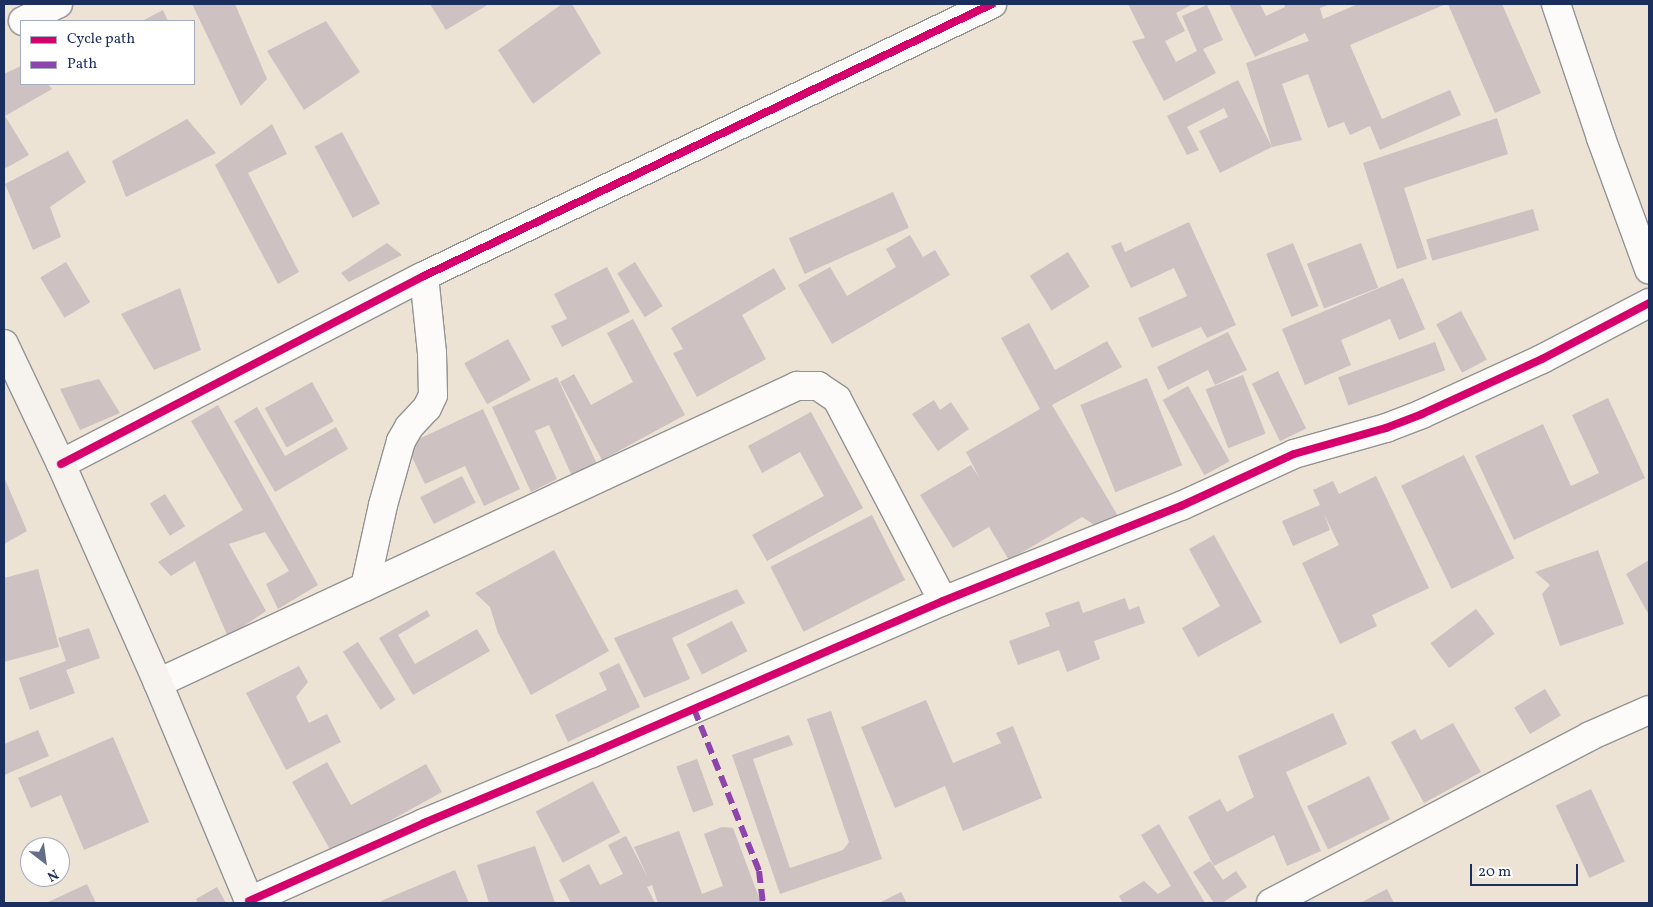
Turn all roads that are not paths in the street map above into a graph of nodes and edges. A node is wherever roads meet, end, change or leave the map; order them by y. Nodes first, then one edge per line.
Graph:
1 (58, 4) edge
2 (992, 4) edge
3 (1556, 4) edge
4 (26, 20) edge
5 (20, 23) edge
6 (4, 31) edge
7 (1649, 269) edge
8 (424, 276) junction
9 (1649, 303) edge
10 (4, 344) edge
11 (61, 464) junction
12 (364, 587) junction
13 (943, 602) junction
14 (158, 683) junction
15 (1649, 710) edge
16 (250, 902) edge
17 (1271, 903) edge

1 - 4 street
2 - 8 street
3 - 7 street
5 - 6 street
8 - 11 street
8 - 12 street
9 - 13 street
10 - 11 main road
11 - 14 main road
12 - 13 street
12 - 14 street
13 - 16 street
14 - 16 main road
15 - 17 street

